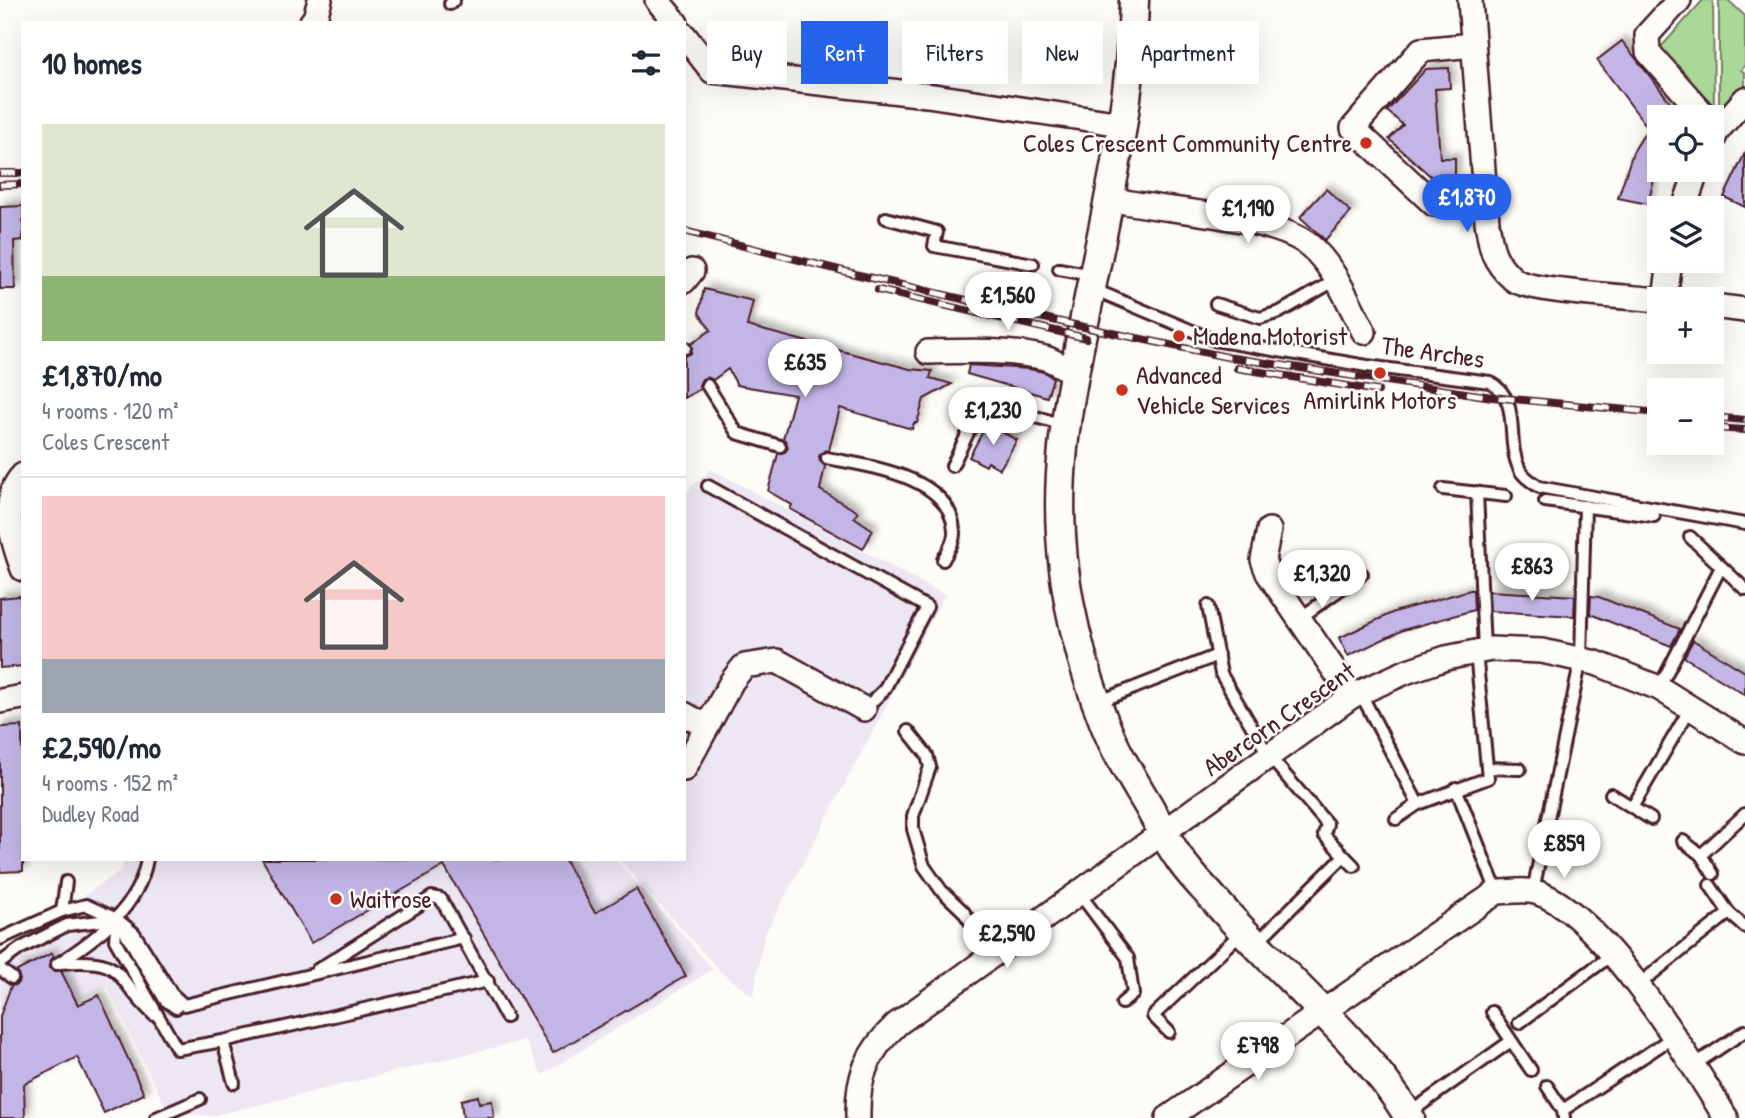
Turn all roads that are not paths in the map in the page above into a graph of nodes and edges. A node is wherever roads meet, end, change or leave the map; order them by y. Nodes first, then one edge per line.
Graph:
1 (320, 0) edge
2 (657, 0) edge
3 (1134, 0) edge
4 (1470, 0) edge
5 (1679, 0) edge
6 (312, 21) edge
7 (674, 21) edge
8 (1473, 45) junction
9 (688, 47) edge
10 (1745, 99) edge
11 (1693, 105) edge
12 (1724, 117) edge
13 (1122, 124) junction
14 (1485, 195) junction
15 (1110, 199) junction
16 (886, 218) dead end
17 (1033, 264) dead end
18 (1059, 269) dead end
19 (1336, 280) junction
20 (1091, 281) junction
21 (1647, 299) edge
22 (1216, 304) dead end
23 (1724, 307) edge
24 (1745, 310) edge
25 (1364, 332) dead end
26 (928, 352) dead end
27 (1074, 373) junction
28 (707, 385) dead end
29 (1067, 425) junction
30 (780, 446) dead end
31 (827, 458) dead end
32 (952, 466) dead end
33 (10, 484) edge
34 (708, 486) dead end
35 (1443, 489) dead end
36 (1477, 492) junction
37 (1506, 496) dead end
38 (1545, 501) dead end
39 (1585, 506) junction
40 (1654, 516) dead end
41 (1745, 524) edge
42 (1269, 530) dead end
43 (1689, 537) dead end
44 (943, 560) dead end
45 (21, 564) edge
46 (1721, 566) junction
47 (1362, 574) dead end
48 (1745, 589) edge
49 (1209, 606) dead end
50 (1300, 618) junction
51 (1480, 651) junction
52 (1218, 655) junction
53 (1581, 659) junction
54 (1659, 688) junction
55 (1356, 694) junction
56 (21, 697) edge
57 (0, 701) edge
58 (1098, 702) junction
59 (1691, 707) junction
60 (864, 709) joint
61 (686, 715) edge
62 (707, 727) junction
63 (908, 731) dead end
64 (1743, 737) edge
65 (1269, 756) junction
66 (686, 765) edge
67 (1487, 768) junction
68 (1520, 769) dead end
69 (1456, 788) junction
70 (1611, 794) dead end
71 (1418, 804) junction
72 (1633, 806) junction
73 (1745, 814) edge
74 (1396, 819) dead end
75 (1651, 819) dead end
76 (1163, 833) junction
77 (1683, 841) dead end
78 (1701, 855) junction
79 (1344, 856) junction
80 (147, 861) edge
81 (1354, 866) dead end
82 (66, 882) dead end
83 (1532, 891) junction
84 (1497, 892) junction
85 (1079, 893) junction
86 (62, 911) junction
87 (1728, 913) junction
88 (117, 919) junction
89 (1745, 927) edge
90 (464, 938) junction
91 (1249, 938) junction
92 (0, 939) edge
93 (992, 954) junction
94 (1613, 954) junction
95 (0, 963) edge
96 (0, 969) edge
97 (311, 975) junction
98 (12, 978) dead end
99 (488, 981) junction
100 (1638, 985) junction
101 (1122, 1003) dead end
102 (180, 1006) junction
103 (1323, 1011) junction
104 (1492, 1012) dead end
105 (506, 1017) dead end
106 (162, 1022) junction
107 (1518, 1023) dead end
108 (1745, 1031) edge
109 (1169, 1032) dead end
110 (1673, 1037) junction
111 (223, 1041) junction
112 (1511, 1041) junction
113 (1693, 1065) junction
114 (1531, 1070) dead end
115 (234, 1083) dead end
116 (1547, 1086) dead end
117 (200, 1099) dead end
118 (1564, 1114) edge
119 (1406, 1117) edge
120 (156, 1118) edge
121 (858, 1118) edge
122 (1168, 1118) edge
123 (1726, 1118) edge

1 - 6 street
2 - 7 street
3 - 13 street
4 - 8 street
5 - 11 street
8 - 14 street
8 - 14 street
9 - 13 street
10 - 12 street
13 - 15 street
14 - 21 street
15 - 19 street
15 - 20 street
16 - 17 lane
18 - 20 lane, The Arches
19 - 22 lane
19 - 25 street
20 - 27 street
20 - 41 lane, The Arches
23 - 24 street
26 - 27 street
27 - 29 street
28 - 30 lane
29 - 32 lane
29 - 58 street
31 - 44 lane
33 - 45 street
34 - 60 lane
35 - 36 lane
36 - 37 lane
36 - 51 lane
38 - 39 lane
39 - 40 lane
39 - 53 lane
42 - 50 street
43 - 46 lane
46 - 48 lane
46 - 54 lane
47 - 50 lane
49 - 52 lane
50 - 55 street
51 - 53 street, Abercorn Crescent
51 - 55 street, Abercorn Crescent
51 - 67 lane
52 - 58 lane
52 - 65 lane
53 - 54 street, Abercorn Crescent
53 - 83 lane
54 - 59 street, Abercorn Crescent
55 - 65 street, Abercorn Crescent
55 - 71 lane
56 - 57 street
58 - 76 street
59 - 64 street, Abercorn Crescent
59 - 72 lane
60 - 62 street
61 - 62 street
62 - 66 street
63 - 93 lane
65 - 76 street, Abercorn Crescent
65 - 79 lane
67 - 68 lane
67 - 69 lane
69 - 71 lane
69 - 84 lane
70 - 72 lane
71 - 74 lane
72 - 75 lane
73 - 78 lane
76 - 85 street, Abercorn Crescent
76 - 91 street
77 - 78 lane
78 - 87 lane
79 - 81 lane
79 - 91 lane
80 - 88 lane
82 - 86 lane
83 - 84 street
83 - 94 street
84 - 103 street
85 - 93 street, Abercorn Crescent
85 - 101 lane
86 - 88 lane
86 - 92 lane
87 - 89 lane
87 - 100 lane
88 - 95 lane
88 - 102 lane
88 - 106 lane
88 - 106 lane
90 - 97 lane
90 - 97 lane
90 - 99 lane
91 - 103 street
91 - 109 lane
93 - 121 street, Abercorn Crescent
94 - 100 street
94 - 107 lane
96 - 98 lane
97 - 102 lane
99 - 105 lane
99 - 111 lane
100 - 110 street
102 - 106 lane
103 - 119 street
103 - 122 street
104 - 112 lane
106 - 111 lane
108 - 113 lane
110 - 113 street
110 - 118 lane
111 - 115 lane
112 - 114 lane
112 - 119 lane
113 - 123 street
116 - 118 lane
117 - 120 lane

